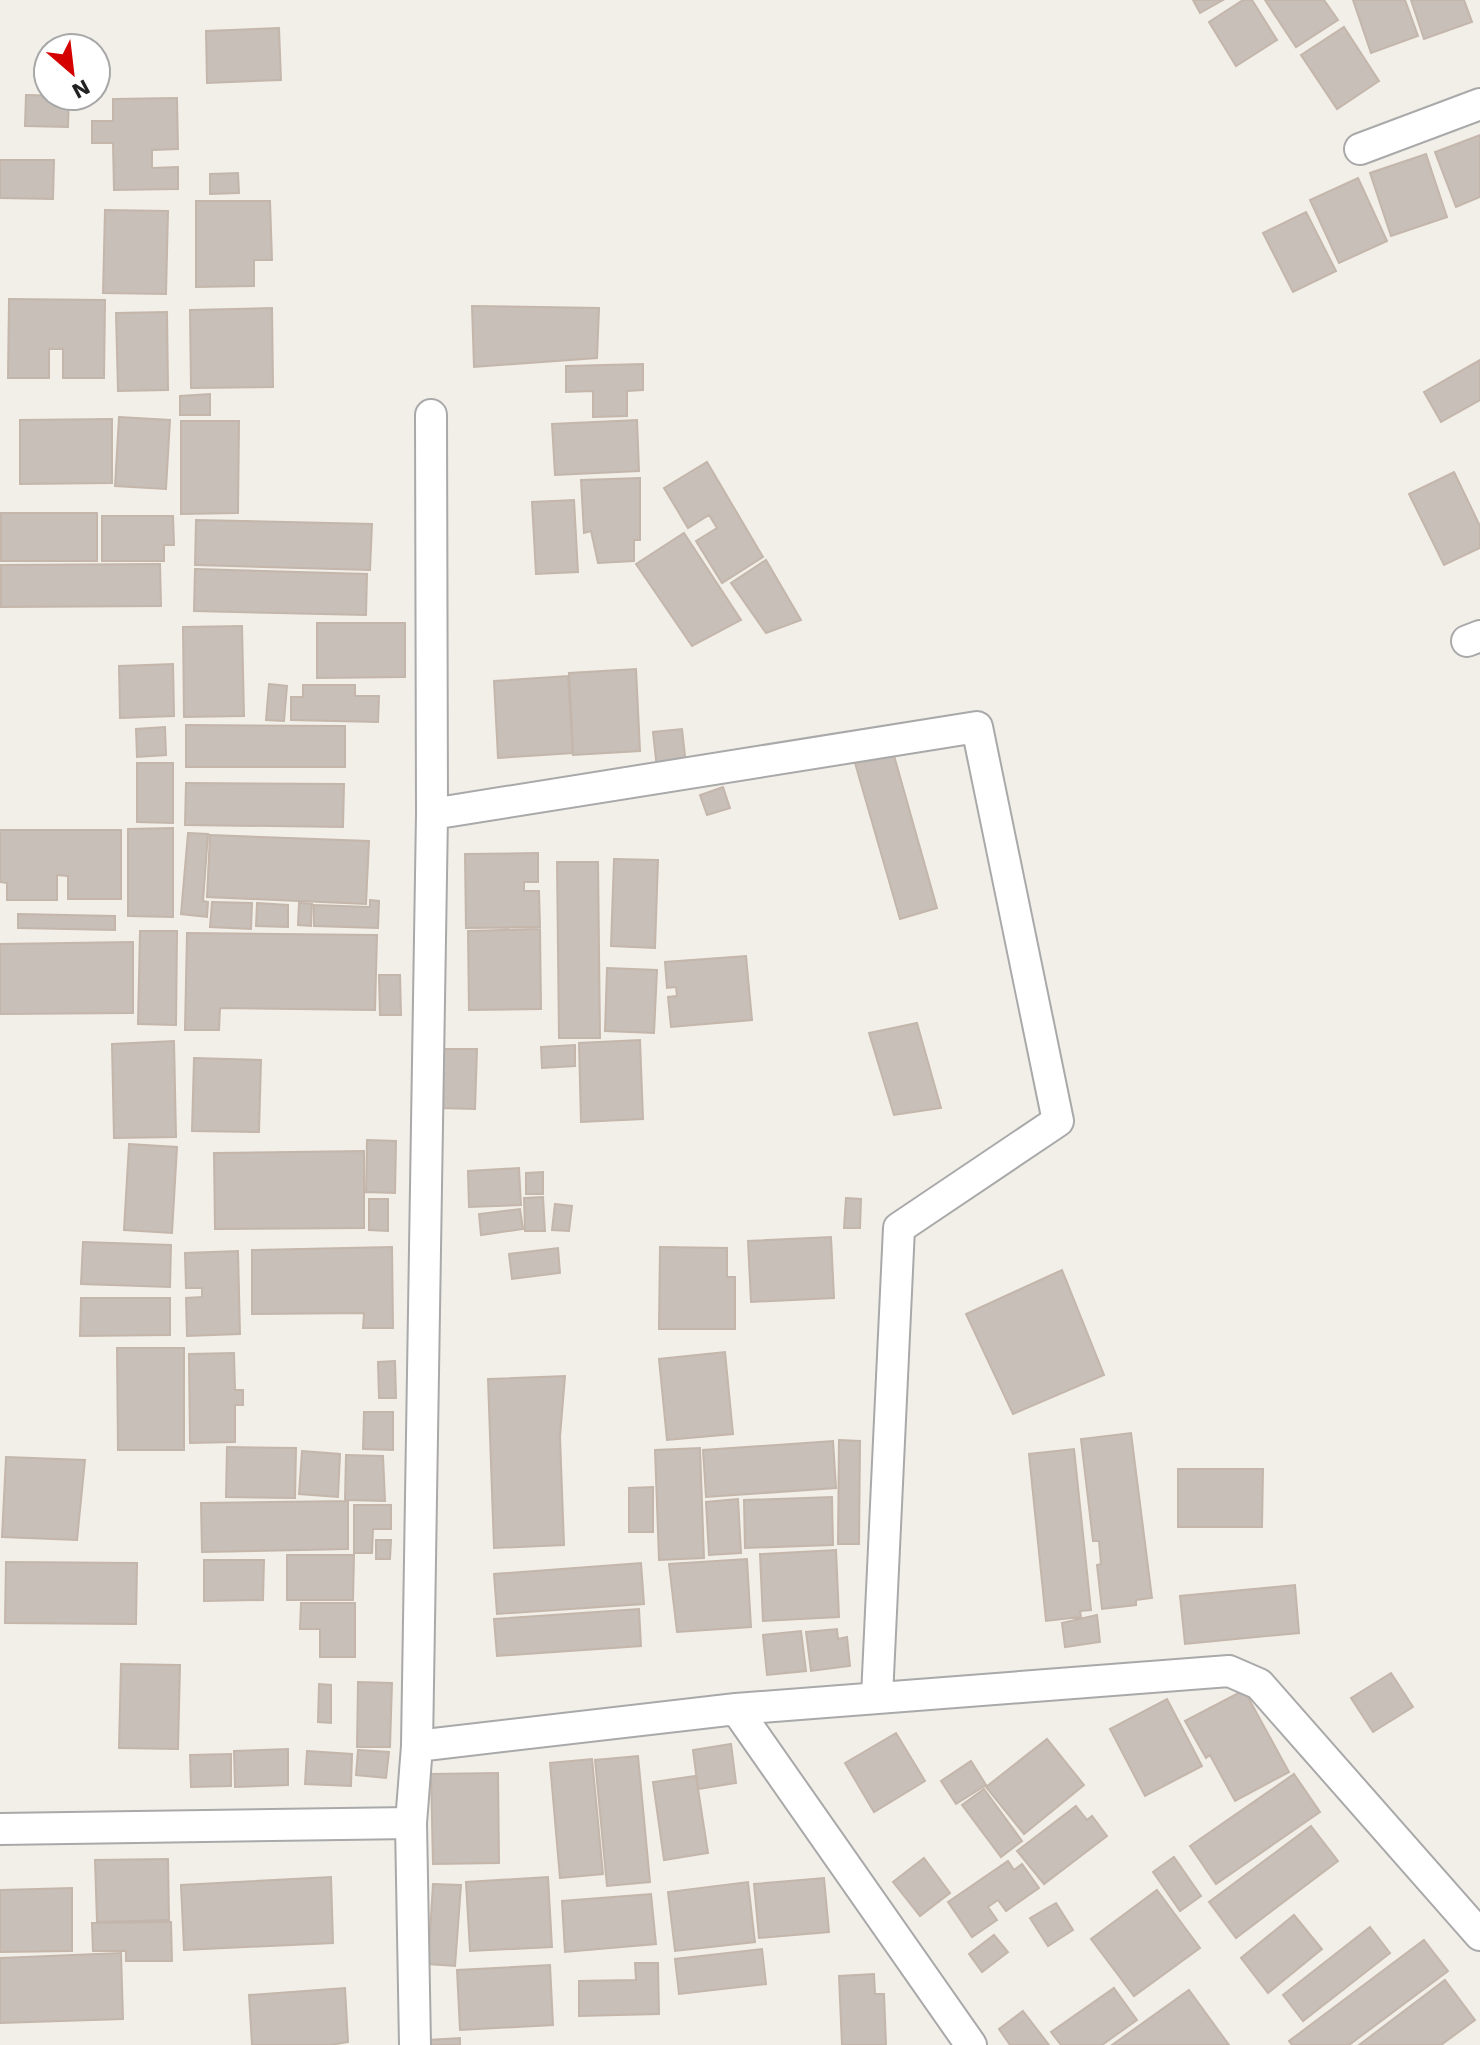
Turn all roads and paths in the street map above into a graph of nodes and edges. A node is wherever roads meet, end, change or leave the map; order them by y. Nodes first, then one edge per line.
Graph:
1 (1480, 104) edge
2 (1360, 149) dead end
3 (431, 415) dead end
4 (432, 814) junction
5 (877, 1697) junction
6 (736, 1709) junction
7 (417, 1746) junction
8 (411, 1823) junction
9 (0, 1829) edge
10 (1480, 1935) edge
11 (415, 2045) edge
12 (971, 2045) edge

1 - 2 street
3 - 4 street
4 - 5 street
4 - 7 street
5 - 6 street
5 - 10 street
6 - 7 street
6 - 12 street
7 - 8 street
8 - 9 street
8 - 11 street

